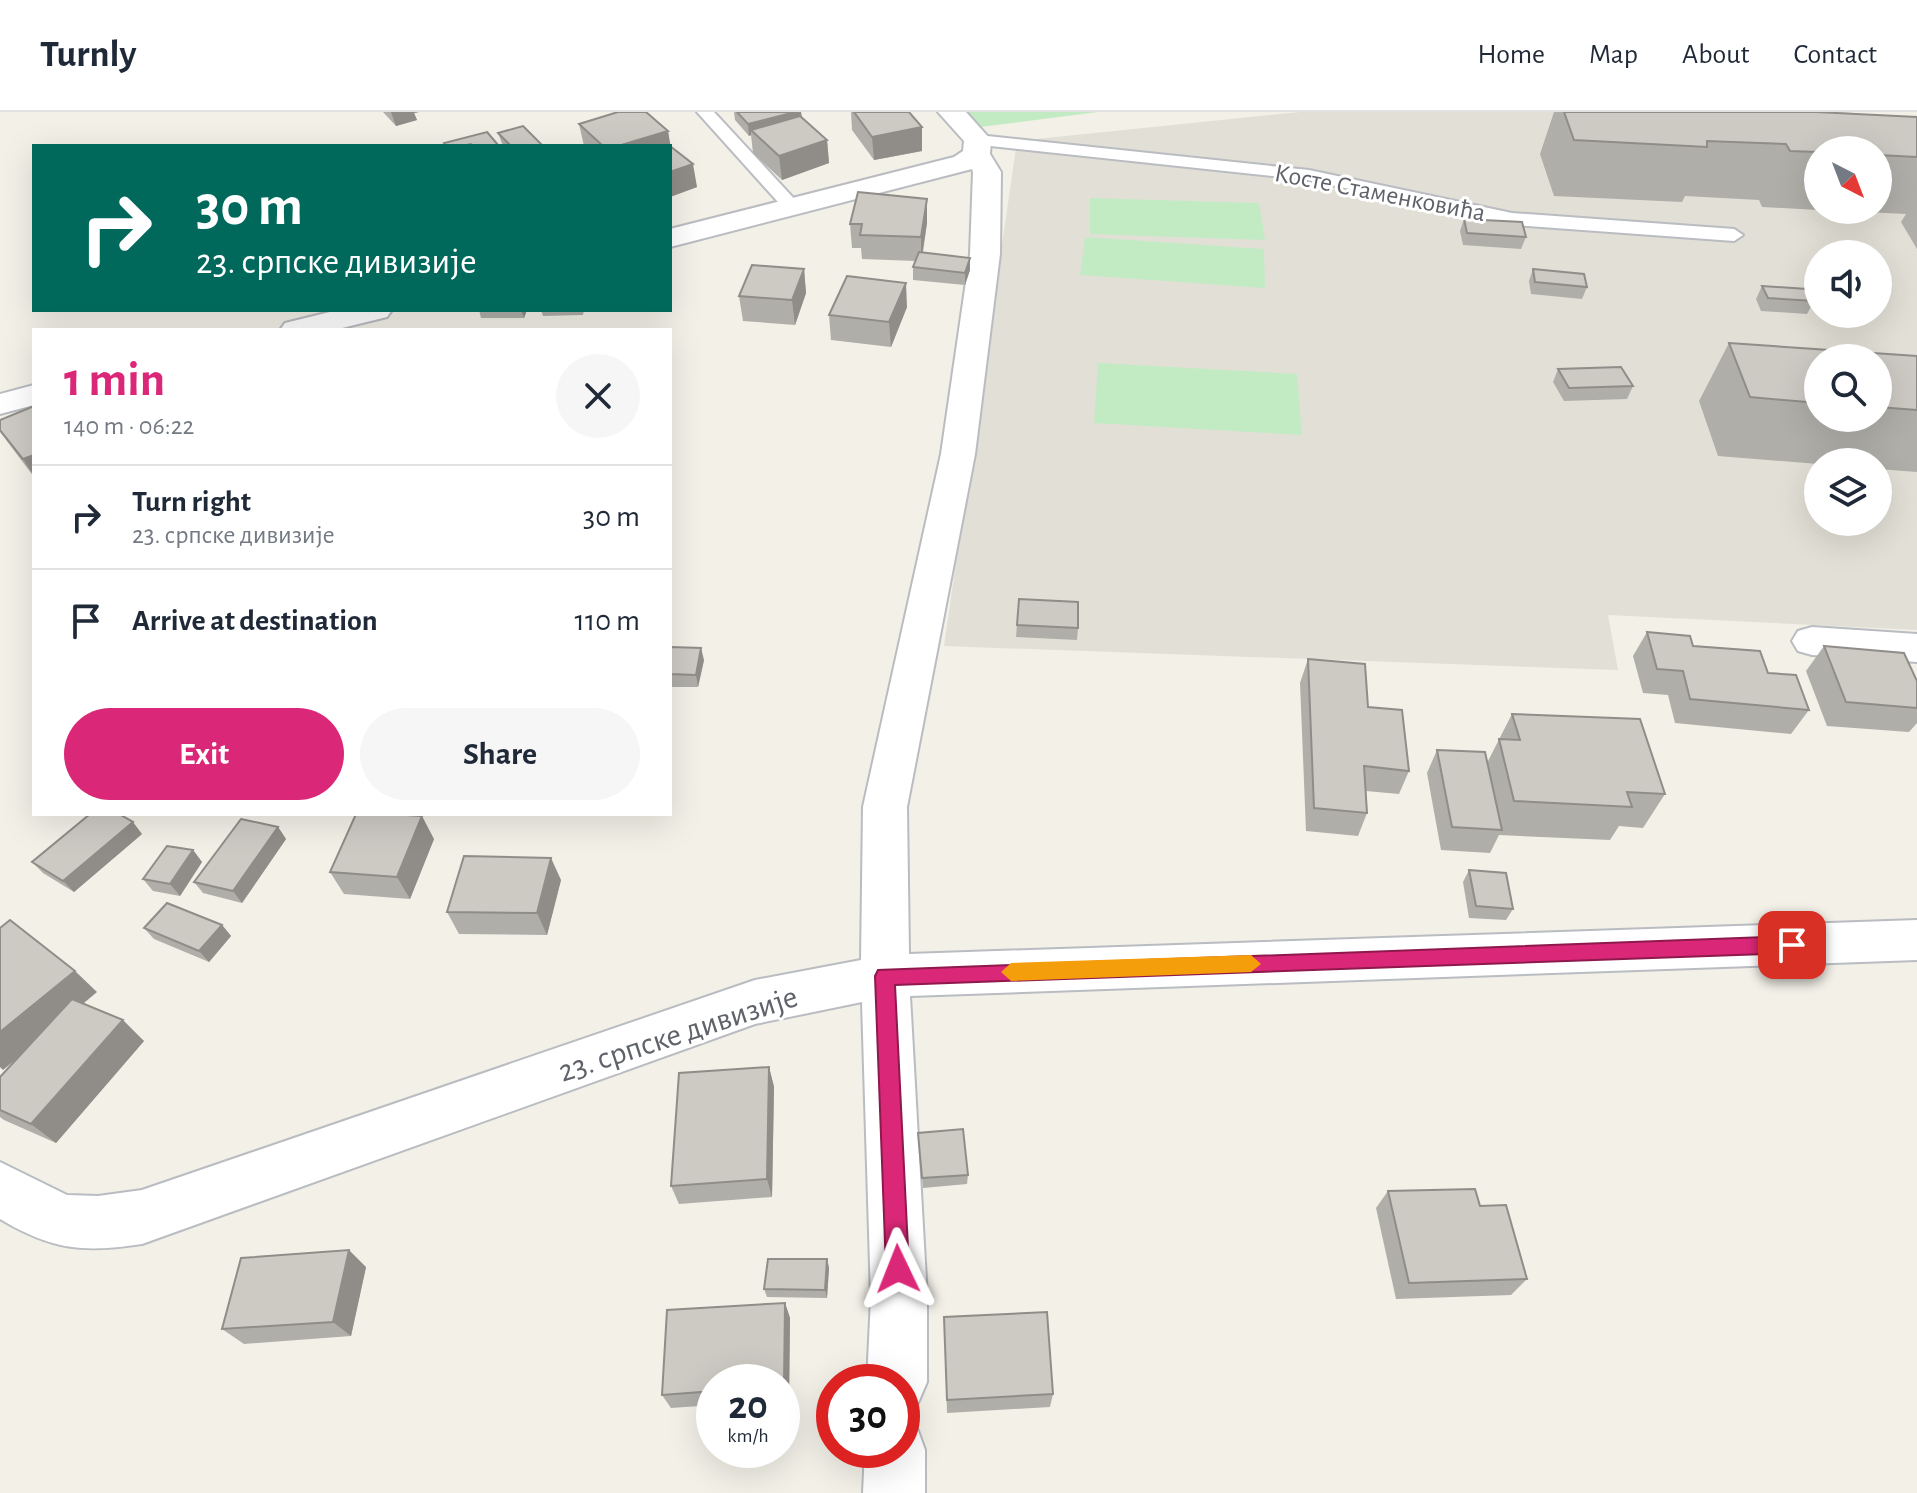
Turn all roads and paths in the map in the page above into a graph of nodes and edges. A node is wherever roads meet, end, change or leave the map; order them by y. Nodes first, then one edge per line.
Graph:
1 (705, 112) edge
2 (951, 112) edge
3 (977, 147) junction
4 (793, 208) junction
5 (1734, 235) dead end
6 (672, 238) edge
7 (368, 312) edge
8 (304, 328) edge
9 (32, 396) edge
10 (0, 404) edge
11 (1812, 641) dead end
12 (1917, 648) edge
13 (1917, 940) edge
14 (885, 976) junction
15 (0, 1188) edge
16 (897, 1364) edge
17 (895, 1468) edge
18 (894, 1493) edge

1 - 4 lane
2 - 3 street
3 - 4 street
3 - 5 lane, Косте Стаменковића
3 - 14 street
4 - 6 street
7 - 8 street
9 - 10 street
11 - 12 street
13 - 14 street, 23. српске дивизије
14 - 15 street, 23. српске дивизије
14 - 16 street
17 - 18 street

